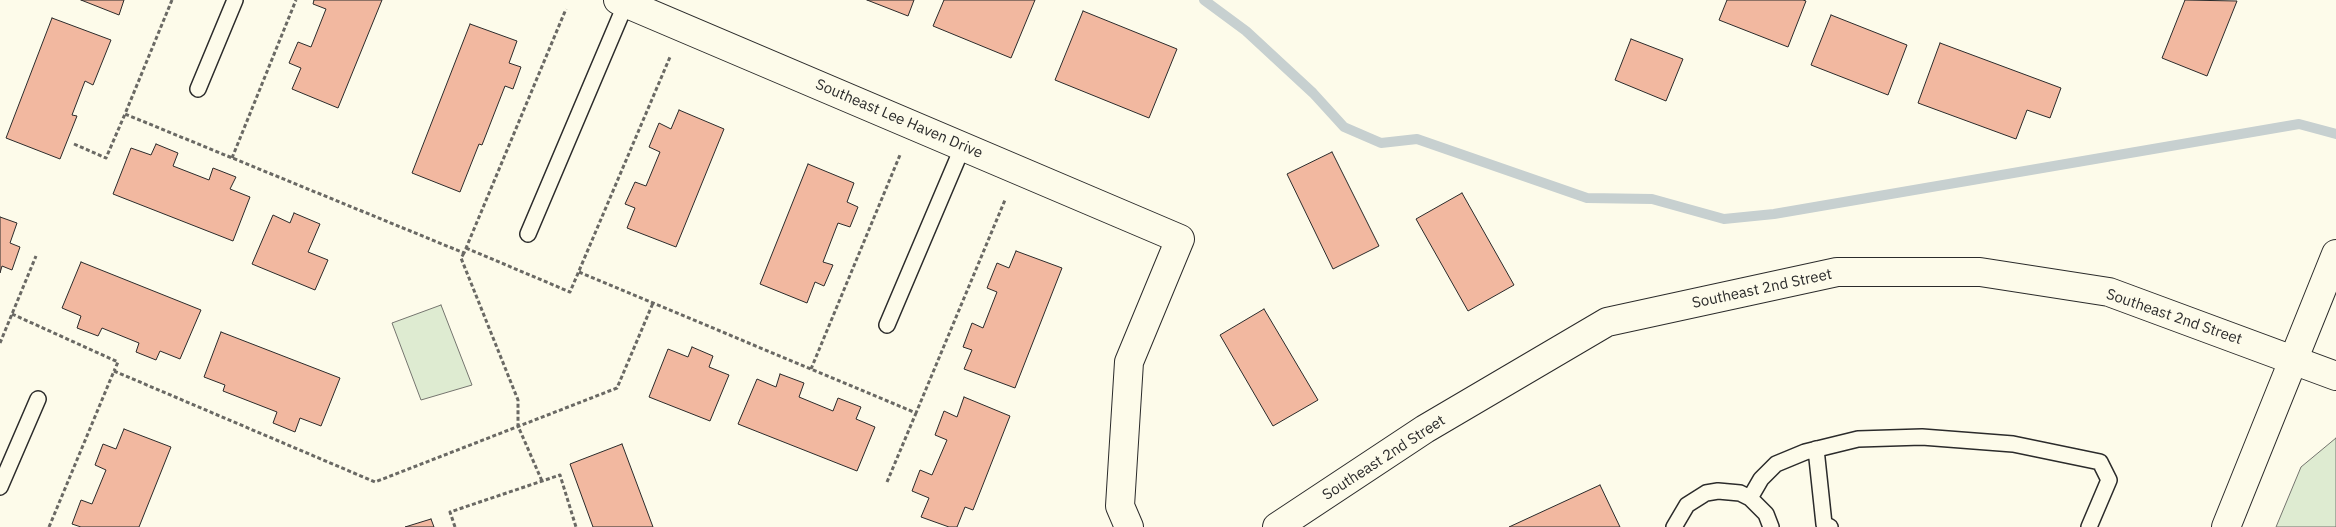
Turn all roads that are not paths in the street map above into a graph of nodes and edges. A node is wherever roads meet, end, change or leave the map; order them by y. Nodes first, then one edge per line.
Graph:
1 (235, 0) edge
2 (622, 2) edge
3 (198, 88) dead end
4 (963, 146) junction
5 (528, 234) dead end
6 (2336, 254) edge
7 (887, 325) dead end
8 (2294, 359) junction
9 (2336, 376) edge
10 (38, 399) dead end
11 (1816, 449) junction
12 (0, 487) edge
13 (1750, 498) junction
14 (1129, 527) edge
15 (1277, 527) edge
16 (1674, 527) edge
17 (1771, 527) edge
18 (1830, 527) edge
19 (2089, 527) edge
20 (2226, 527) edge

1 - 3 lane
2 - 4 street, Southeast Lee Haven Drive
2 - 5 lane
4 - 7 lane
4 - 14 street, Southeast Lee Haven Drive
6 - 8 street
8 - 9 street, Southeast 2nd Street
8 - 15 street, Southeast 2nd Street
8 - 20 street
10 - 12 lane
11 - 13 lane
11 - 18 lane
11 - 19 lane
13 - 16 lane
13 - 17 lane

